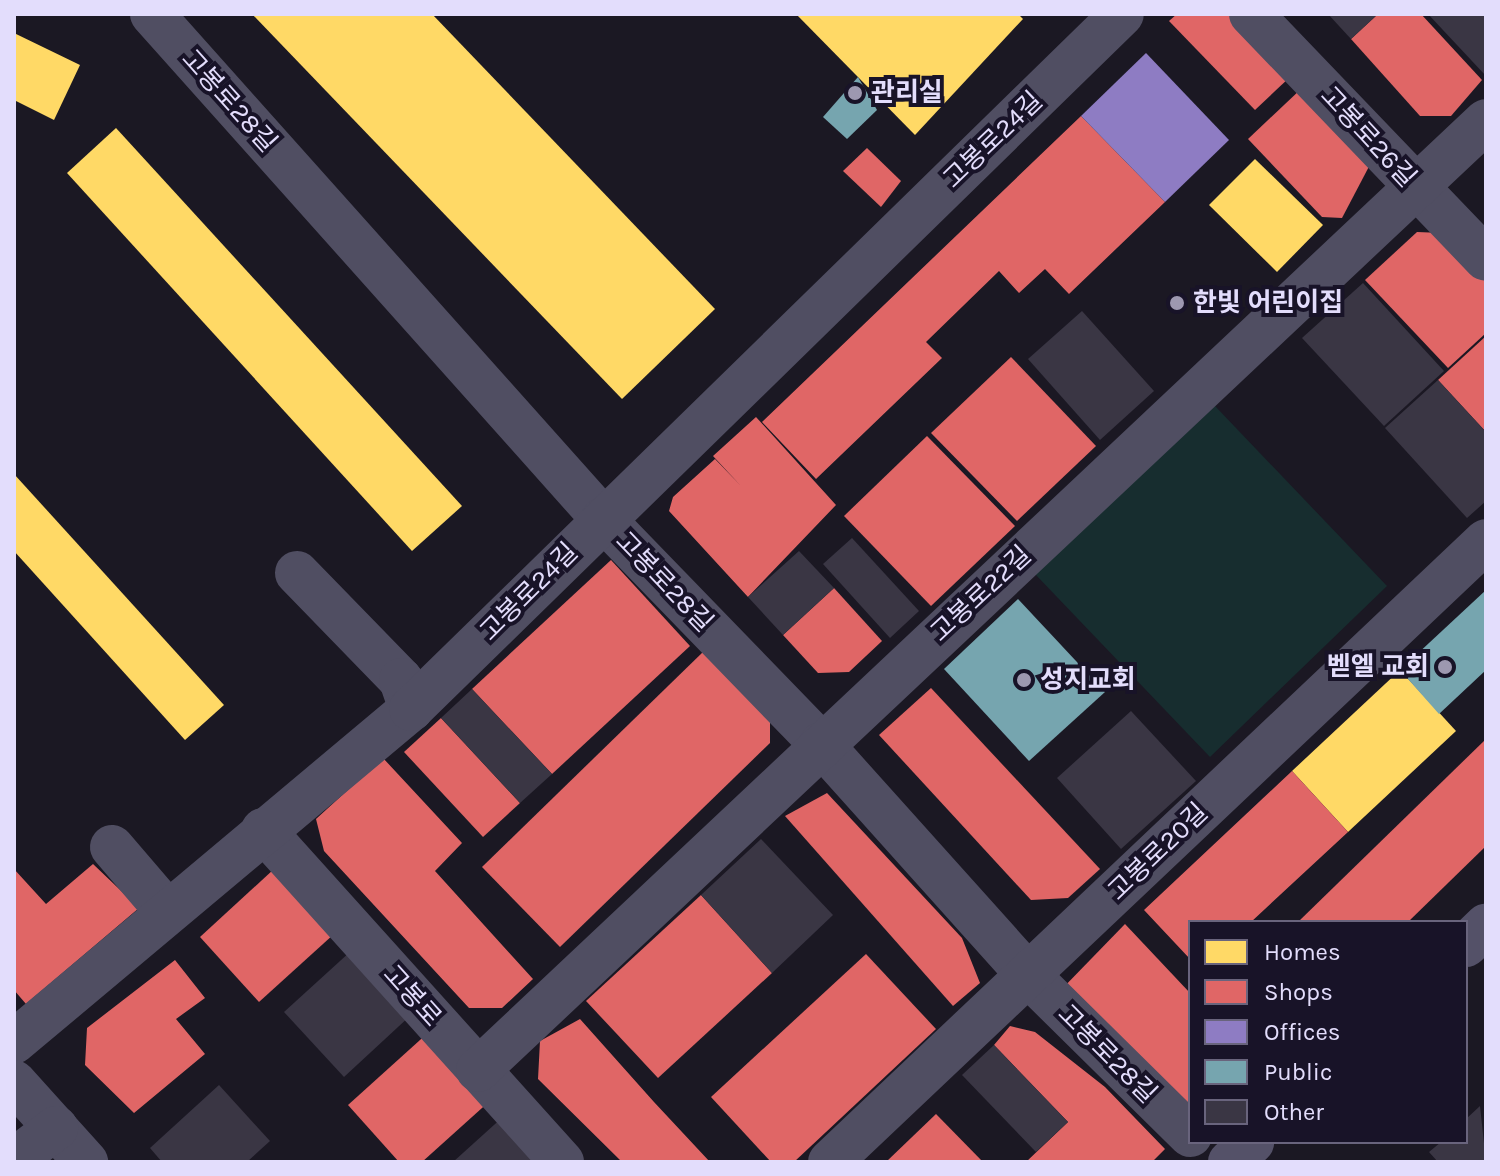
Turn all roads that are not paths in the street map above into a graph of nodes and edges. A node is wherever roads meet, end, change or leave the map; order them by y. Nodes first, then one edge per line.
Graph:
1 (152, 14) edge
2 (1122, 14) edge
3 (1251, 14) edge
4 (1486, 121) edge
5 (1415, 188) junction
6 (1486, 259) edge
7 (603, 519) junction
8 (1486, 541) edge
9 (297, 573) dead end
10 (411, 709) junction
11 (821, 744) junction
12 (263, 830) junction
13 (112, 847) dead end
14 (166, 910) junction
15 (1486, 926) edge
16 (1468, 943) edge
17 (1028, 975) junction
18 (14, 1042) edge
19 (478, 1070) junction
20 (29, 1107) edge
21 (1188, 1133) edge
22 (1199, 1144) edge
23 (1250, 1144) edge
24 (14, 1160) edge
25 (86, 1162) edge
26 (562, 1162) edge
27 (830, 1162) edge
28 (1217, 1162) edge
29 (1230, 1162) edge

1 - 7 street, 고봉로28길
2 - 7 street, 고봉로24길
3 - 5 street, 고봉로26길
4 - 5 street, 고봉로22길
5 - 6 street, 고봉로26길
5 - 11 street, 고봉로22길
7 - 10 street, 고봉로24길
7 - 11 street, 고봉로28길
8 - 17 street, 고봉로20길
9 - 10 street
10 - 12 street, 고봉로24길
11 - 17 street, 고봉로28길
11 - 19 street, 고봉로22길
12 - 14 street, 고봉로24길
12 - 19 street, 고봉로
13 - 14 street
14 - 18 street, 고봉로24길
15 - 16 street
17 - 21 street, 고봉로28길
17 - 27 street, 고봉로20길
19 - 26 street, 고봉로
20 - 24 street
20 - 25 street
22 - 28 street
23 - 29 street

